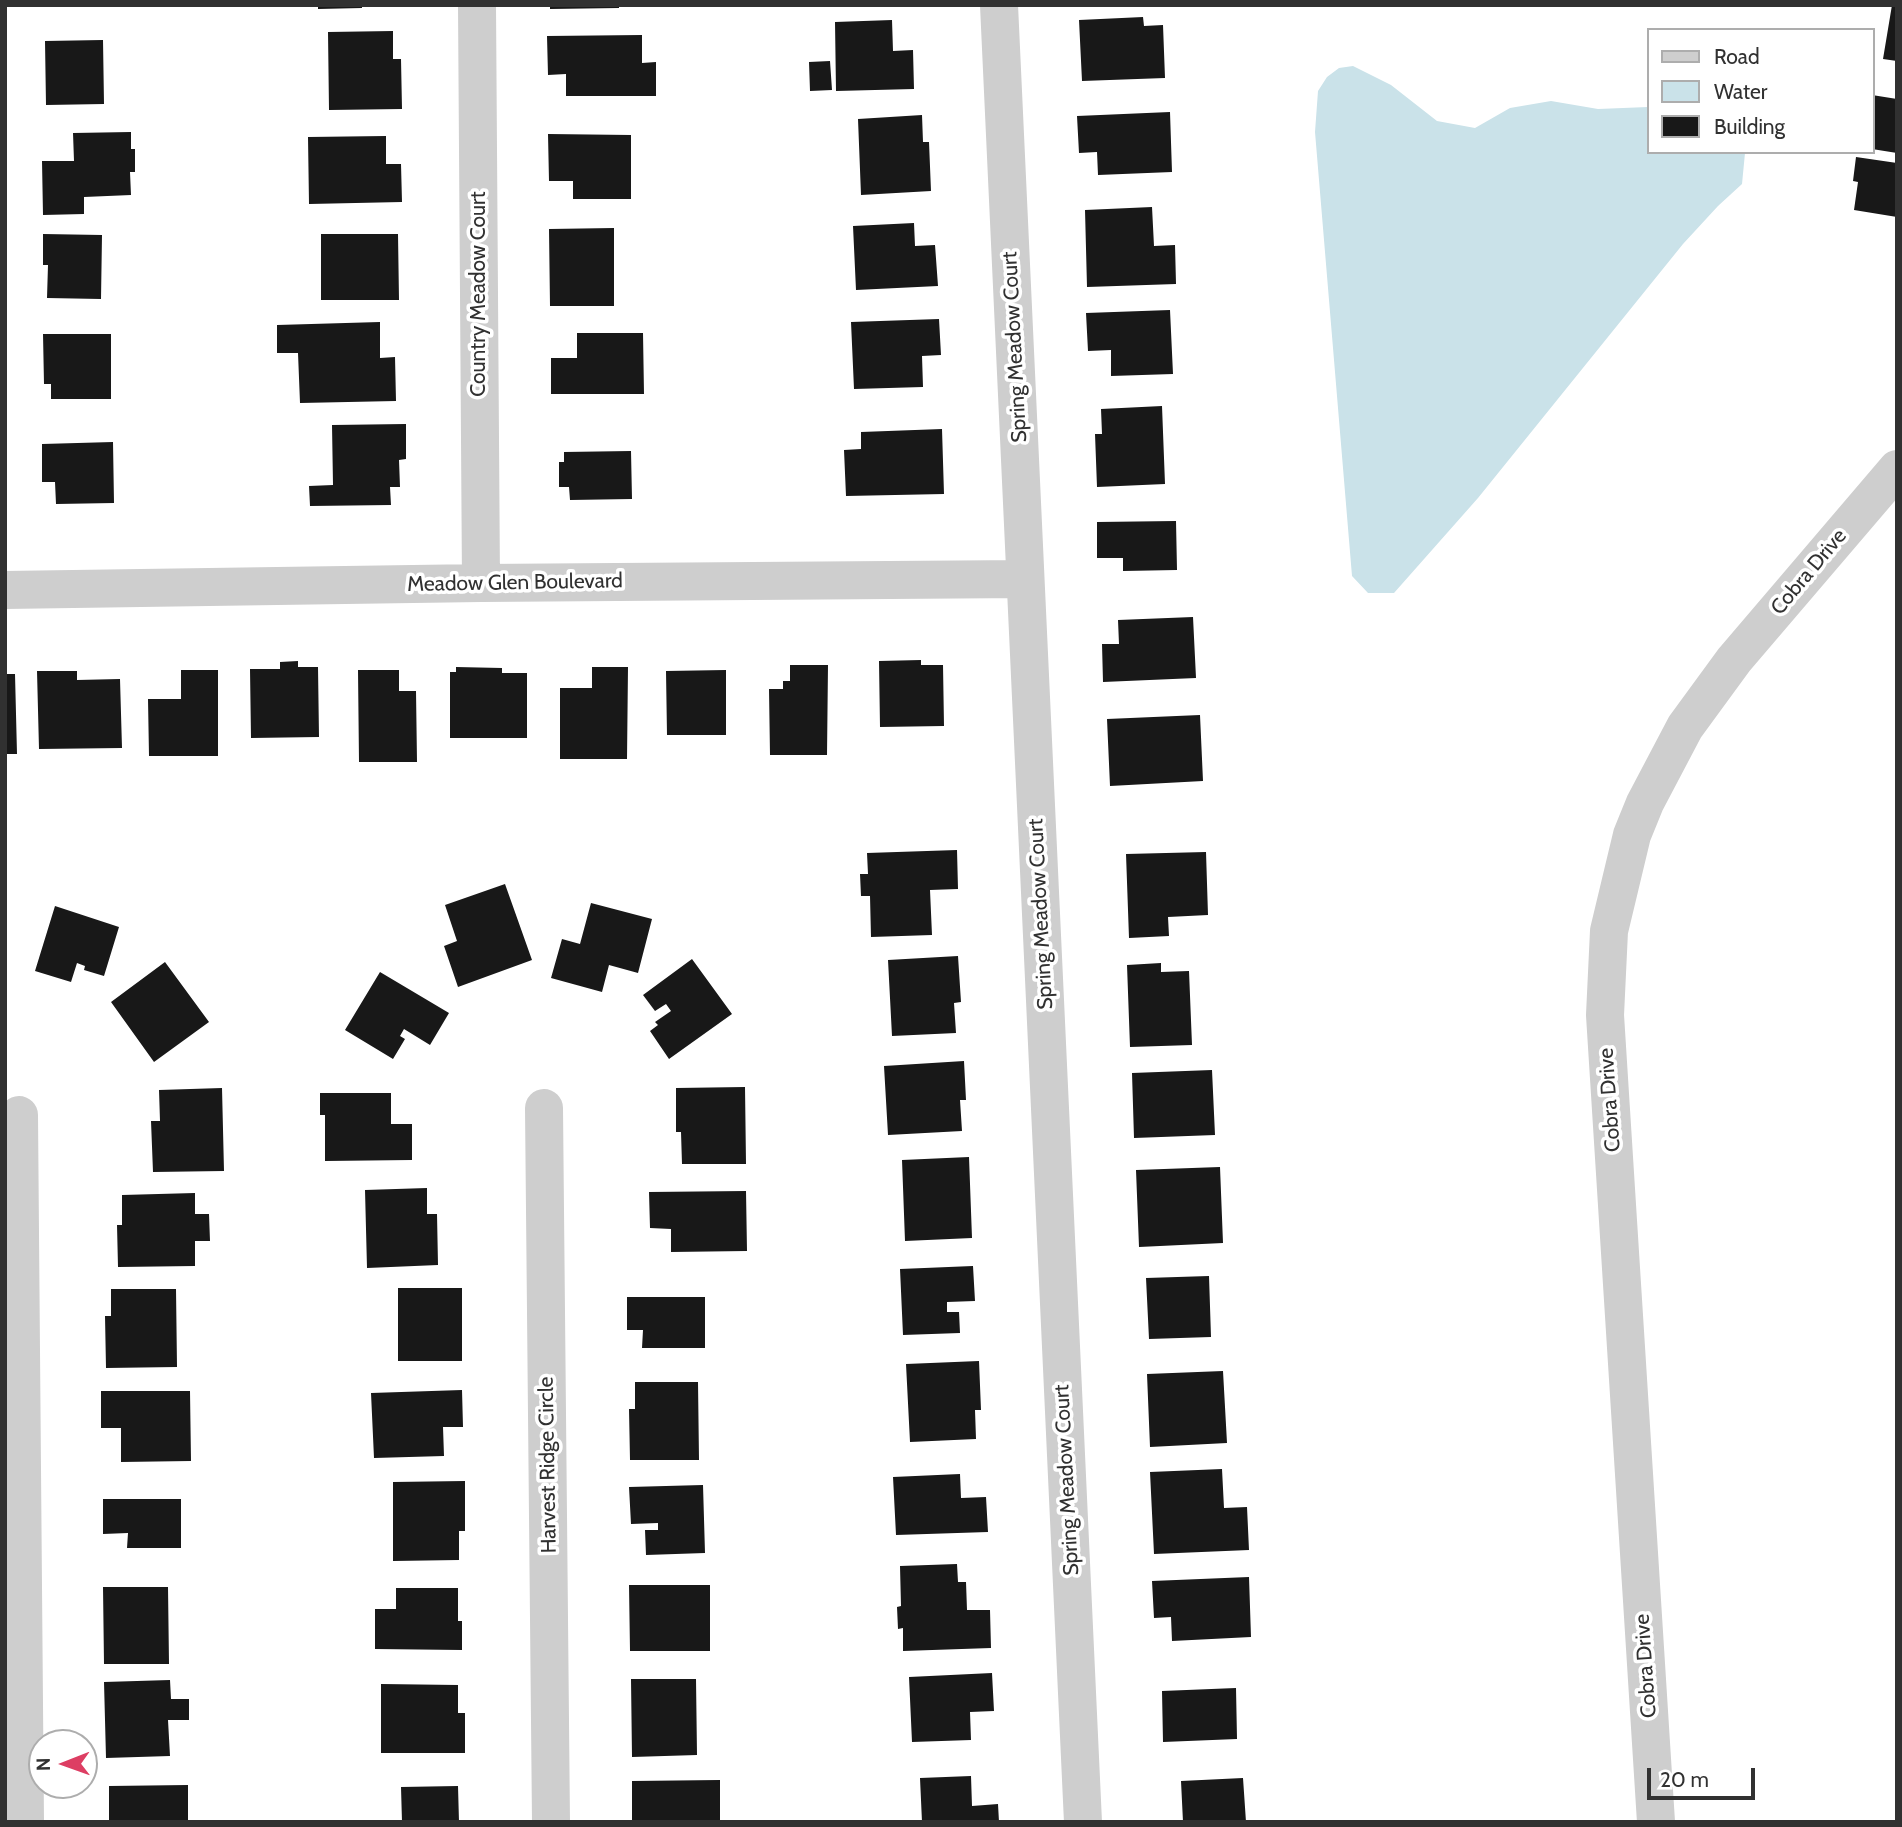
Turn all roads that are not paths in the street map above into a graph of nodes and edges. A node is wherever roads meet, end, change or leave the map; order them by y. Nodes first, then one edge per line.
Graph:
1 (477, 5) edge
2 (999, 5) edge
3 (1897, 469) edge
4 (1025, 579) junction
5 (481, 583) junction
6 (5, 590) edge
7 (544, 1108) dead end
8 (19, 1115) dead end
9 (25, 1822) edge
10 (551, 1822) edge
11 (1083, 1822) edge
12 (1656, 1822) edge

1 - 5 street, Country Meadow Court
2 - 4 street, Spring Meadow Court
3 - 12 street, Cobra Drive
4 - 5 street, Meadow Glen Boulevard
4 - 11 street, Spring Meadow Court
5 - 6 street, Meadow Glen Boulevard
7 - 10 street, Harvest Ridge Circle
8 - 9 street

